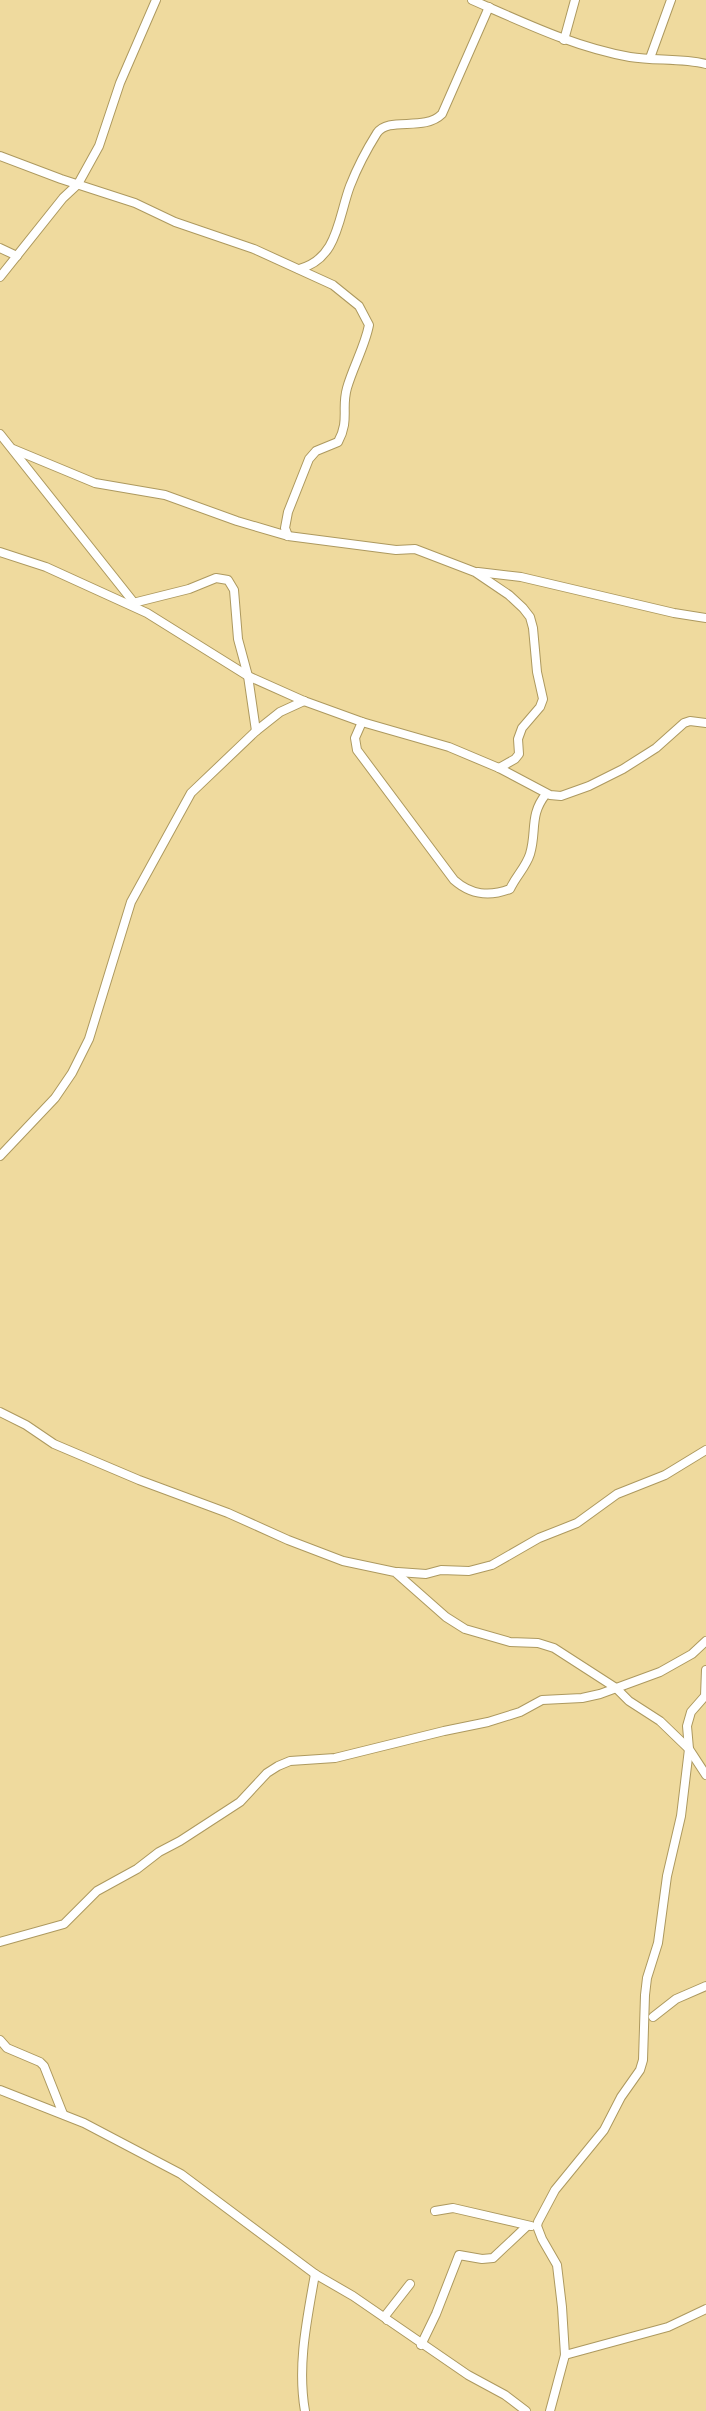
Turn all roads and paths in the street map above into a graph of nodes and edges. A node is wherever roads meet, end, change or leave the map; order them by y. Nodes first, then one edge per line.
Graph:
1 (156, 0) edge
2 (472, 0) edge
3 (575, 0) edge
4 (671, 0) edge
5 (489, 7) junction
6 (564, 40) junction
7 (650, 58) junction
8 (706, 64) edge
9 (0, 156) edge
10 (78, 184) junction
11 (0, 248) edge
12 (17, 256) junction
13 (298, 269) junction
14 (0, 277) edge
15 (0, 434) edge
16 (13, 449) junction
17 (288, 536) junction
18 (0, 552) edge
19 (475, 572) junction
20 (133, 603) junction
21 (147, 613) junction
22 (706, 618) edge
23 (248, 676) junction
24 (303, 701) junction
25 (362, 722) junction
26 (706, 723) edge
27 (256, 731) junction
28 (499, 768) junction
29 (546, 794) junction
30 (0, 1156) edge
31 (0, 1412) edge
32 (706, 1450) edge
33 (395, 1572) junction
34 (706, 1641) edge
35 (706, 1670) edge
36 (616, 1688) junction
37 (706, 1696) edge
38 (689, 1749) junction
39 (706, 1775) edge
40 (0, 1942) edge
41 (706, 1986) edge
42 (653, 2017) dead end
43 (0, 2040) edge
44 (0, 2090) edge
45 (63, 2114) junction
46 (435, 2211) dead end
47 (527, 2225) junction
48 (537, 2226) junction
49 (315, 2274) junction
50 (410, 2284) dead end
51 (706, 2309) edge
52 (387, 2320) junction
53 (421, 2345) junction
54 (565, 2355) junction
55 (306, 2411) edge
56 (526, 2411) edge
57 (550, 2411) edge

1 - 10 street
2 - 5 street
3 - 6 street
4 - 7 street
5 - 6 street
5 - 13 street
6 - 7 street
7 - 8 street
9 - 10 street
10 - 12 street
10 - 13 street
11 - 12 street
12 - 14 street
13 - 17 street
15 - 16 street
16 - 17 street
16 - 20 street
17 - 19 street
18 - 21 street
19 - 22 street
19 - 28 street
20 - 21 street
20 - 23 street
21 - 23 street
23 - 24 street
23 - 27 street
24 - 25 street
24 - 27 street
25 - 28 street
25 - 29 street
26 - 29 street
27 - 30 street
28 - 29 street
31 - 33 street
32 - 33 street
33 - 36 street
34 - 36 street
35 - 37 street
36 - 38 street
36 - 40 street
37 - 38 street
38 - 39 street
38 - 48 street
41 - 42 street
43 - 45 street
44 - 45 street
45 - 49 street
46 - 47 street
47 - 48 street
47 - 53 street
48 - 54 street
49 - 52 street
49 - 55 street
50 - 52 street
51 - 54 street
52 - 53 street
53 - 56 street
54 - 57 street

